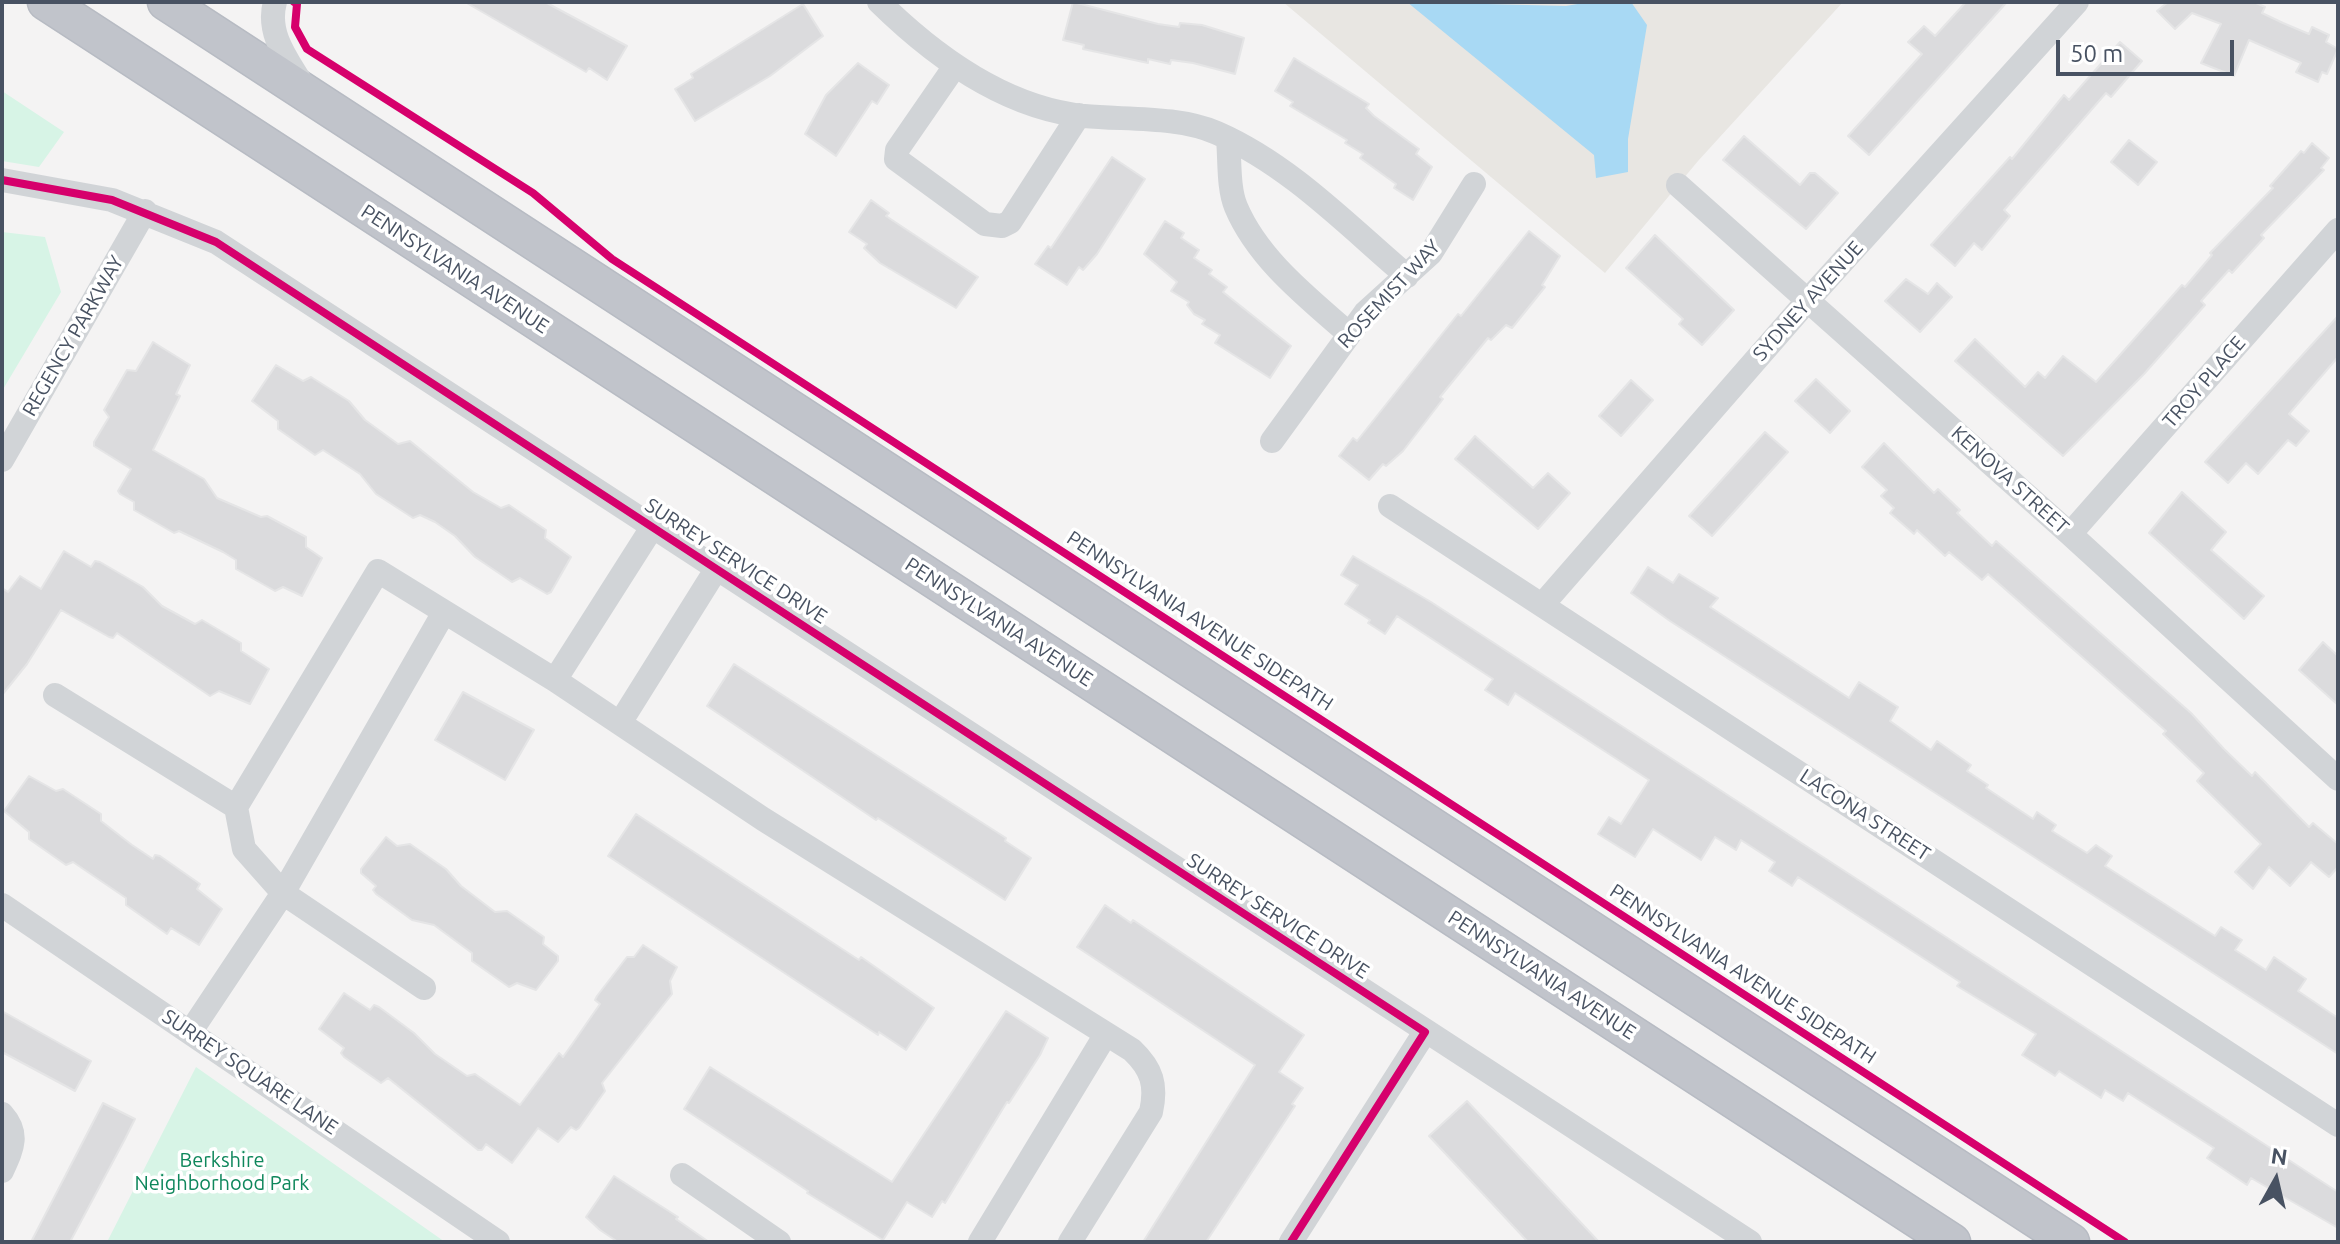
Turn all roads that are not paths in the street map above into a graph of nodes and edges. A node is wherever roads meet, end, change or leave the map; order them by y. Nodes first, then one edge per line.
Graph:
1 (46, 2) edge
2 (166, 2) edge
3 (275, 2) edge
4 (879, 2) edge
5 (2077, 2) edge
6 (955, 66) junction
7 (308, 95) junction
8 (1079, 115) junction
9 (1228, 139) junction
10 (2, 180) edge
11 (1474, 184) dead end
12 (1678, 185) dead end
13 (145, 211) junction
14 (2338, 230) edge
15 (1407, 276) junction
16 (1808, 300) junction
17 (1348, 333) junction
18 (1272, 441) dead end
19 (2, 460) edge
20 (1390, 506) dead end
21 (653, 526) junction
22 (2070, 534) junction
23 (717, 568) junction
24 (1543, 604) junction
25 (443, 614) junction
26 (555, 680) junction
27 (55, 695) dead end
28 (620, 723) junction
29 (2338, 779) edge
30 (236, 807) junction
31 (283, 893) junction
32 (2, 905) edge
33 (424, 988) dead end
34 (191, 1031) junction
35 (1425, 1032) junction
36 (1106, 1034) junction
37 (2, 1114) edge
38 (2338, 1125) edge
39 (2, 1171) edge
40 (682, 1175) dead end
41 (498, 1242) edge
42 (779, 1242) edge
43 (980, 1242) edge
44 (1070, 1242) edge
45 (1291, 1242) edge
46 (1750, 1242) edge
47 (1952, 1242) edge
48 (2071, 1242) edge

1 - 47 highway, PENNSYLVANIA AVENUE
2 - 7 highway
3 - 7 street
4 - 6 street
5 - 16 street, SYDNEY AVENUE
6 - 8 street
6 - 8 street
7 - 48 highway
8 - 9 street
9 - 15 street
9 - 17 street
10 - 13 street, SURREY SERVICE DRIVE
11 - 15 street, ROSEMIST WAY
12 - 16 street, KENOVA STREET
13 - 19 street, REGENCY PARKWAY
13 - 21 street, SURREY SERVICE DRIVE
14 - 22 street, TROY PLACE
15 - 17 street, ROSEMIST WAY
16 - 22 street, KENOVA STREET
16 - 24 street, SYDNEY AVENUE
17 - 18 street, ROSEMIST WAY
20 - 24 street, LACONA STREET
21 - 23 street, SURREY SERVICE DRIVE
21 - 26 street
22 - 29 street, KENOVA STREET
23 - 28 street
23 - 35 street, SURREY SERVICE DRIVE
24 - 38 street, LACONA STREET
25 - 26 street
25 - 30 street
25 - 31 street
26 - 28 street
27 - 30 street
28 - 36 street
30 - 31 street
31 - 33 street
31 - 34 street
32 - 34 street, SURREY SQUARE LANE
34 - 41 street, SURREY SQUARE LANE
35 - 45 street
35 - 46 street, SURREY SERVICE DRIVE
36 - 43 street
36 - 44 street
37 - 39 street
40 - 42 street

